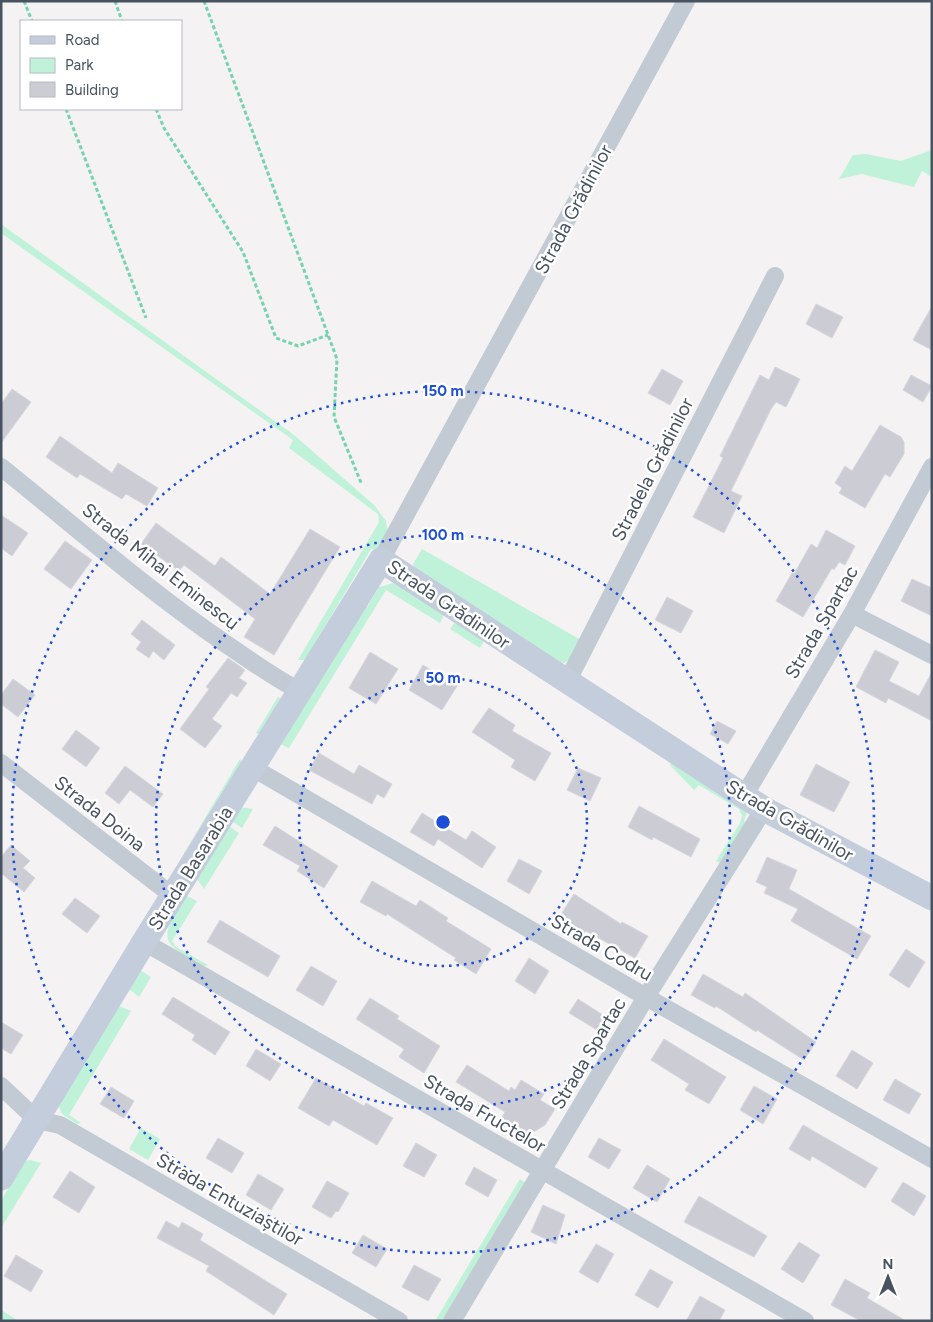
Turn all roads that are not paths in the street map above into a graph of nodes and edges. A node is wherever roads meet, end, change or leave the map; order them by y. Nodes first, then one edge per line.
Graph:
1 (686, 1) edge
2 (775, 276) dead end
3 (1, 467) edge
4 (932, 467) edge
5 (381, 560) junction
6 (852, 614) junction
7 (932, 655) edge
8 (567, 682) junction
9 (300, 691) junction
10 (1, 763) edge
11 (252, 768) junction
12 (754, 802) junction
13 (173, 896) junction
14 (932, 898) edge
15 (144, 942) junction
16 (646, 997) junction
17 (1, 1086) edge
18 (37, 1120) junction
19 (932, 1159) edge
20 (542, 1170) junction
21 (1, 1178) edge
22 (399, 1321) edge
23 (452, 1321) edge
24 (806, 1321) edge

1 - 5 street, Strada Grădinilor
2 - 8 street, Stradela Grădinilor
3 - 9 street, Strada Mihai Eminescu
4 - 6 street, Strada Spartac
5 - 8 street, Strada Grădinilor
5 - 9 street, Strada Basarabia
6 - 7 street
6 - 12 street, Strada Spartac
8 - 12 street, Strada Grădinilor
9 - 11 street, Strada Basarabia
10 - 13 street, Strada Doina
11 - 13 street, Strada Basarabia
11 - 16 street, Strada Codru
12 - 14 street, Strada Grădinilor
12 - 16 street, Strada Spartac
13 - 15 street, Strada Basarabia
15 - 18 street, Strada Basarabia
15 - 20 street, Strada Fructelor
16 - 19 street, Strada Codru
16 - 20 street, Strada Spartac
17 - 18 street
18 - 21 street, Strada Basarabia
18 - 22 street, Strada Entuziaștilor
20 - 23 street, Strada Spartac
20 - 24 street, Strada Fructelor

